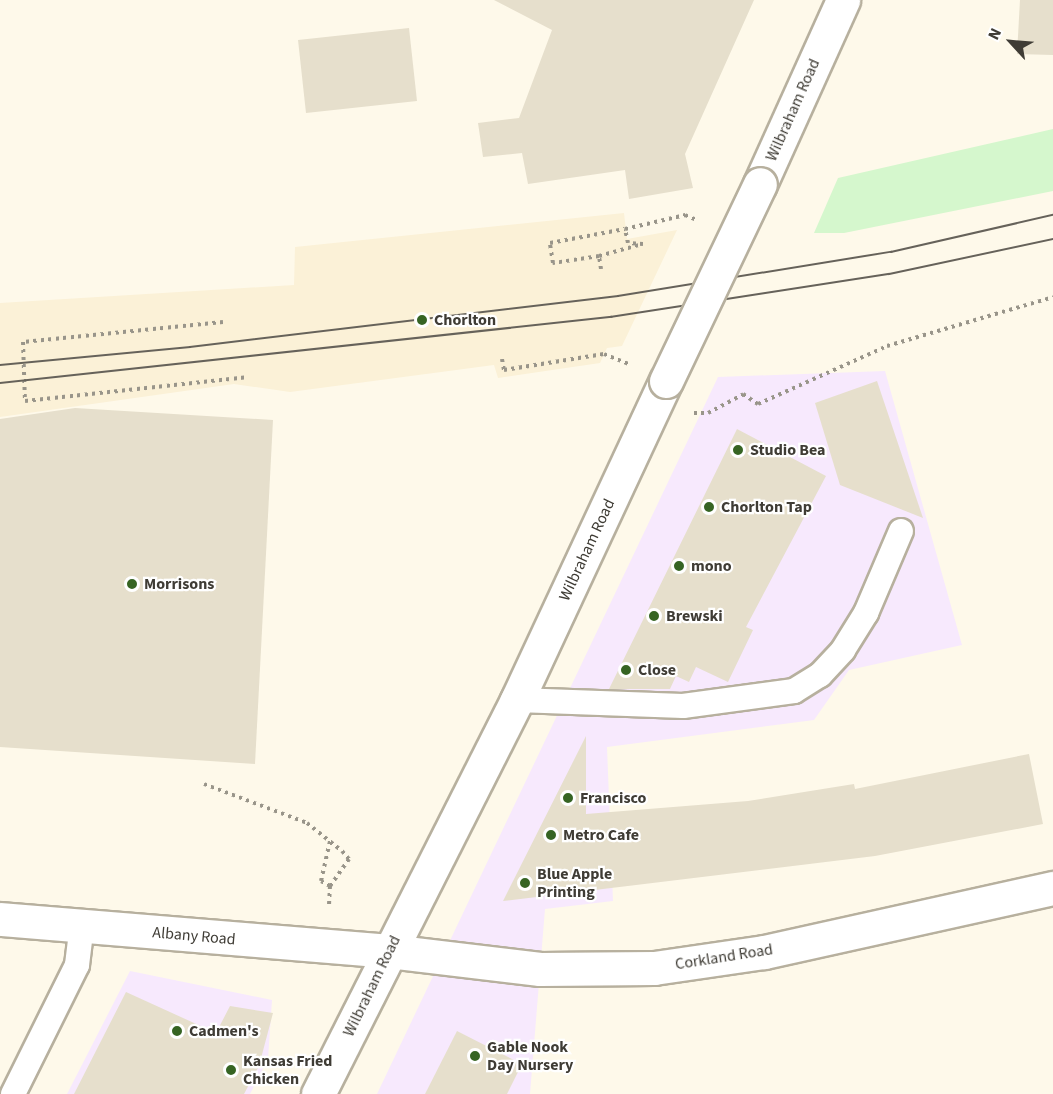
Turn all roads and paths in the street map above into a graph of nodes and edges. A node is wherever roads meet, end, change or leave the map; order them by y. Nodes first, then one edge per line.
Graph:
1 (843, 0) edge
2 (698, 220) dead end
3 (625, 229) junction
4 (599, 256) junction
5 (601, 269) dead end
6 (1053, 297) edge
7 (223, 322) dead end
8 (502, 359) dead end
9 (629, 364) dead end
10 (249, 377) dead end
11 (661, 391) junction
12 (901, 531) dead end
13 (517, 700) junction
14 (204, 784) dead end
15 (330, 842) junction
16 (330, 886) junction
17 (1053, 888) edge
18 (0, 919) edge
19 (82, 926) junction
20 (325, 947) junction
21 (389, 951) junction
22 (13, 1094) edge
23 (318, 1094) edge

1 - 11 main road, Wilbraham Road, bridge
2 - 3 path
3 - 4 path
3 - 4 path
4 - 5 path
6 - 11 path
7 - 10 path
8 - 9 path
11 - 13 main road, Wilbraham Road
12 - 13 lane
13 - 21 main road, Wilbraham Road
14 - 15 path
15 - 16 path
15 - 16 path
16 - 20 path
17 - 21 main road, Corkland Road
18 - 19 main road, Albany Road
19 - 20 main road, Albany Road
19 - 22 lane
20 - 21 main road, Albany Road
21 - 23 main road, Wilbraham Road

